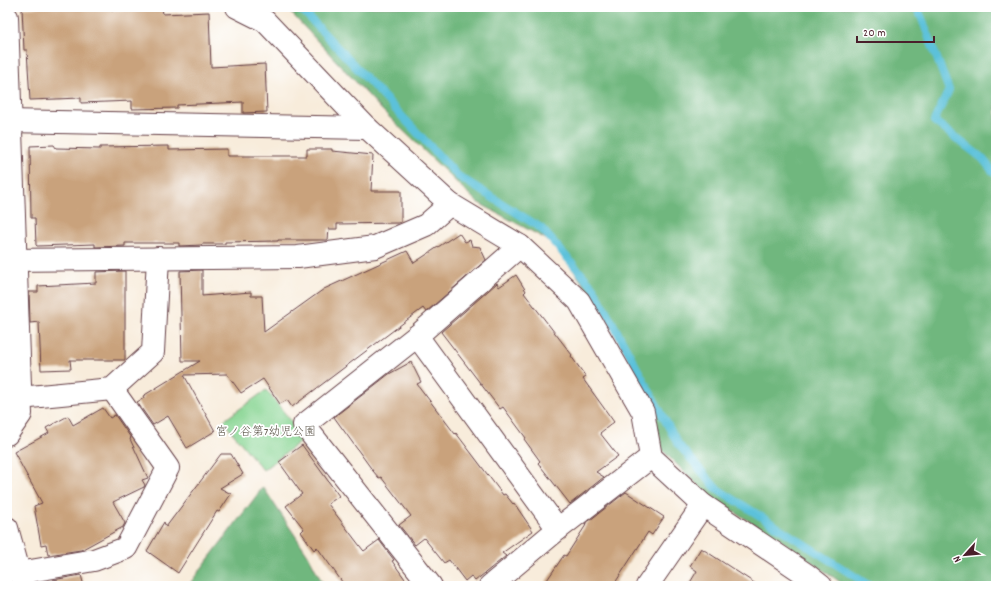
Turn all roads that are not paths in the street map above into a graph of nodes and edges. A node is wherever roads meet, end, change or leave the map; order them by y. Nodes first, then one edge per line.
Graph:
1 (237, 7) edge
2 (7, 17) edge
3 (9, 121) edge
4 (367, 128) junction
5 (450, 204) junction
6 (520, 246) junction
7 (158, 258) junction
8 (11, 260) edge
9 (417, 336) junction
10 (112, 389) junction
11 (14, 398) edge
12 (7, 434) edge
13 (651, 457) junction
14 (703, 505) junction
15 (558, 529) junction
16 (7, 530) edge
17 (21, 580) edge
18 (810, 582) edge
19 (431, 586) edge
20 (490, 586) edge
21 (647, 586) edge

1 - 4 street
2 - 3 street
3 - 4 street
3 - 8 street
4 - 5 street
5 - 6 street
5 - 7 street
6 - 9 street
6 - 13 street
7 - 8 street
7 - 10 street
8 - 11 street
9 - 15 street
9 - 19 street
10 - 11 street
10 - 17 street
11 - 12 street
13 - 14 street
13 - 15 street
14 - 18 street
14 - 21 street
15 - 20 street
16 - 17 street

